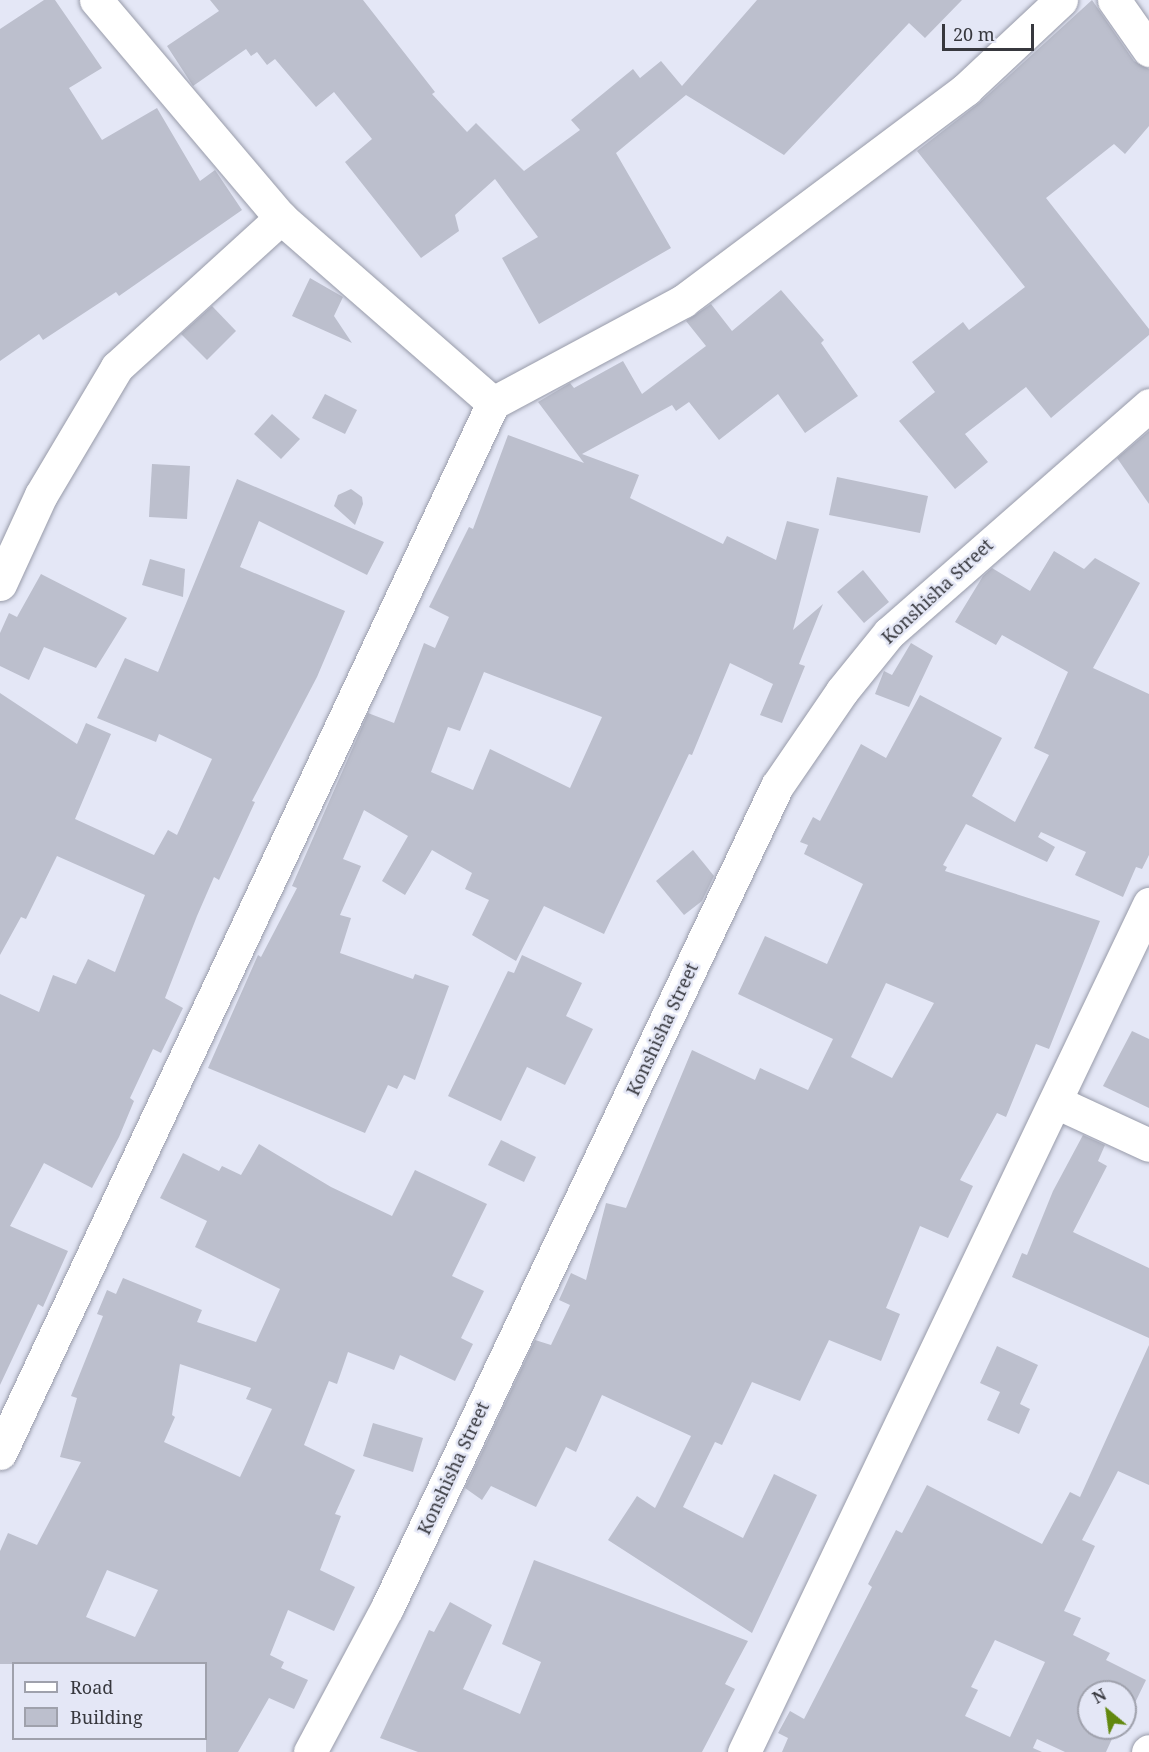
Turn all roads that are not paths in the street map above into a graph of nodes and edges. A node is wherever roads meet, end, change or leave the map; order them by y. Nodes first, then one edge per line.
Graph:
1 (96, 0) edge
2 (1060, 0) edge
3 (1114, 0) edge
4 (1149, 50) edge
5 (281, 218) junction
6 (493, 403) junction
7 (1149, 405) edge
8 (0, 584) edge
9 (1149, 904) edge
10 (1056, 1102) junction
11 (1149, 1145) edge
12 (0, 1453) edge
13 (310, 1752) edge
14 (744, 1752) edge

1 - 5 street
2 - 6 street
3 - 4 street
5 - 6 street
5 - 8 street
6 - 12 street
7 - 13 street, Konshisha Street
9 - 10 street
10 - 11 street
10 - 14 street

